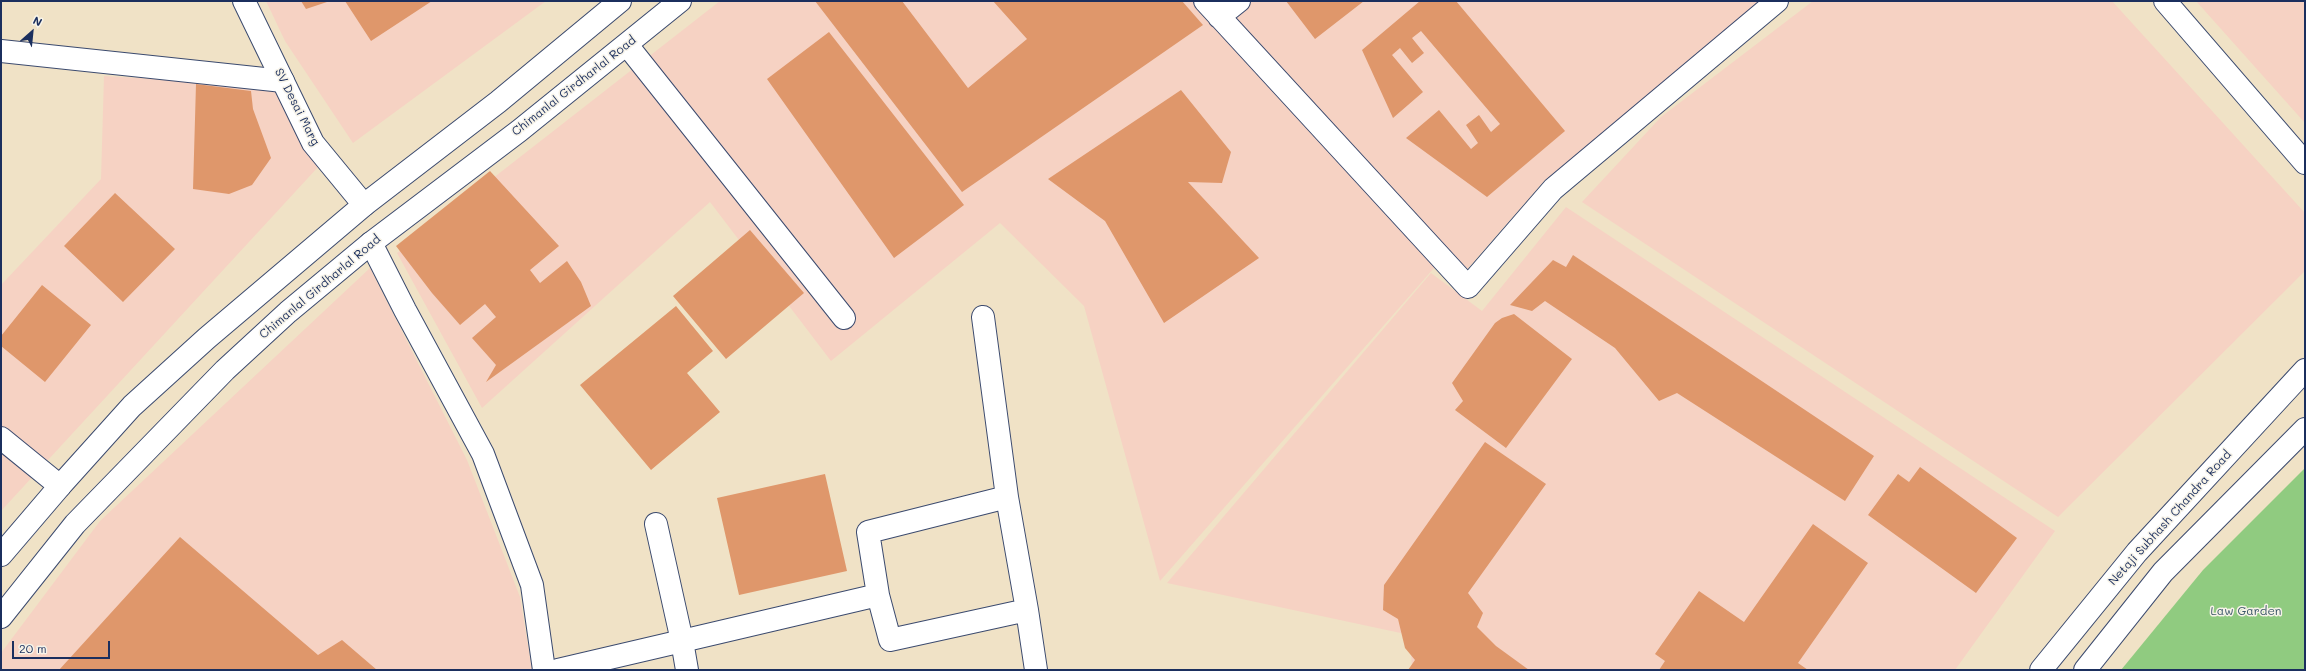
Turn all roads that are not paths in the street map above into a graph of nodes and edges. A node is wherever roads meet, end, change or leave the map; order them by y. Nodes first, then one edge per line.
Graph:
1 (244, 1) edge
2 (620, 1) edge
3 (680, 1) edge
4 (1205, 1) edge
5 (1239, 1) edge
6 (1777, 1) edge
7 (2165, 1) edge
8 (1219, 17) junction
9 (627, 45) junction
10 (1, 51) edge
11 (283, 81) junction
12 (2305, 163) edge
13 (364, 205) junction
14 (371, 242) junction
15 (983, 317) dead end
16 (844, 318) dead end
17 (2305, 370) edge
18 (2305, 429) edge
19 (1, 438) edge
20 (60, 486) junction
21 (1007, 497) junction
22 (656, 524) dead end
23 (1, 555) edge
24 (878, 595) junction
25 (1026, 610) junction
26 (1, 617) edge
27 (682, 641) junction
28 (544, 670) edge
29 (558, 670) edge
30 (687, 670) edge
31 (1036, 670) edge
32 (2041, 670) edge
33 (2085, 670) edge

1 - 11 street, SV Desai Marg
2 - 13 street
3 - 9 street, Chimanlal Girdharlal Road
4 - 8 street
5 - 8 street
6 - 8 street
7 - 12 street
9 - 14 street, Chimanlal Girdharlal Road
9 - 16 street
10 - 11 street
11 - 13 street, SV Desai Marg
13 - 20 street
14 - 26 street, Chimanlal Girdharlal Road
14 - 28 street
15 - 21 street
17 - 32 street, Netaji Subhash Chandra Road
18 - 33 street
19 - 20 street
20 - 23 street
21 - 24 street
21 - 25 street
22 - 27 street
24 - 25 street
24 - 27 street
25 - 31 street
27 - 29 street
27 - 30 street

